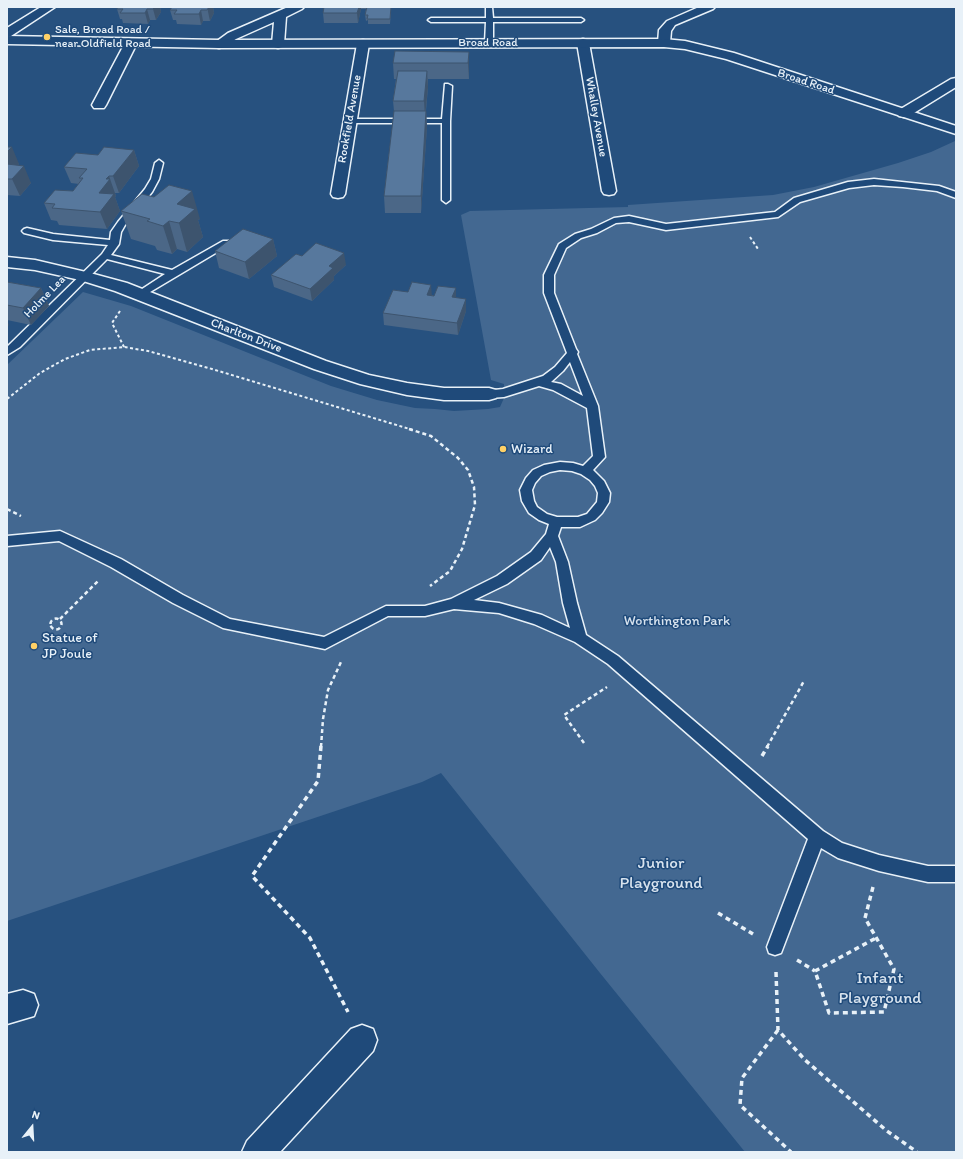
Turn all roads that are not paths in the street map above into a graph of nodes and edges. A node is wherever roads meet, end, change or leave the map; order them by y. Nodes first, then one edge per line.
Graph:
1 (49, 7) edge
2 (298, 7) edge
3 (489, 7) edge
4 (709, 7) edge
5 (280, 15) junction
6 (490, 19) junction
7 (431, 20) dead end
8 (581, 20) dead end
9 (7, 33) edge
10 (7, 40) edge
11 (131, 43) junction
12 (489, 43) junction
13 (583, 43) junction
14 (664, 43) junction
15 (220, 44) junction
16 (278, 44) junction
17 (363, 44) junction
18 (956, 82) edge
19 (448, 86) edge
20 (99, 105) dead end
21 (904, 113) junction
22 (446, 121) junction
23 (350, 122) junction
24 (956, 130) edge
25 (159, 163) dead end
26 (609, 191) dead end
27 (338, 194) dead end
28 (956, 195) edge
29 (446, 200) dead end
30 (27, 230) dead end
31 (114, 243) junction
32 (226, 243) edge
33 (105, 256) junction
34 (7, 262) edge
35 (173, 273) junction
36 (84, 276) junction
37 (140, 295) junction
38 (7, 352) edge
39 (573, 352) junction
40 (539, 382) junction
41 (489, 394) joint
42 (592, 406) junction
43 (585, 471) junction
44 (556, 522) junction
45 (552, 536) junction
46 (7, 541) edge
47 (454, 604) junction
48 (580, 638) junction
49 (817, 836) junction
50 (956, 874) edge
51 (776, 947) road end
52 (362, 1040) road end
53 (258, 1152) edge

1 - 9 street
2 - 5 street
3 - 6 lane
4 - 14 street
5 - 15 street
5 - 16 street
6 - 7 lane
6 - 8 lane
6 - 12 lane
10 - 11 street, Broad Road
11 - 15 street, Broad Road
11 - 20 street
12 - 13 street, Broad Road
12 - 17 street, Broad Road
13 - 14 street, Broad Road
13 - 26 street, Whalley Avenue
14 - 21 street, Broad Road
15 - 16 street, Broad Road
16 - 17 street, Broad Road
17 - 23 street, Rookfield Avenue
18 - 21 street
19 - 22 lane
21 - 24 street, Broad Road
22 - 23 lane
22 - 29 lane
23 - 27 street, Rookfield Avenue
25 - 31 lane, Holme Lea
28 - 39 lane
30 - 31 lane
31 - 33 lane, Holme Lea
32 - 35 lane
33 - 35 lane
33 - 36 lane, Holme Lea
34 - 36 street, Charlton Drive
35 - 37 lane
36 - 37 street, Charlton Drive
36 - 38 lane, Holme Lea
37 - 41 street, Charlton Drive
39 - 40 lane
39 - 42 lane
40 - 41 lane
40 - 42 lane
42 - 43 lane
43 - 44 lane
43 - 44 lane
44 - 45 lane
45 - 47 lane
45 - 48 lane
46 - 47 lane
47 - 48 lane
48 - 49 lane
49 - 50 lane
49 - 51 lane
52 - 53 street

